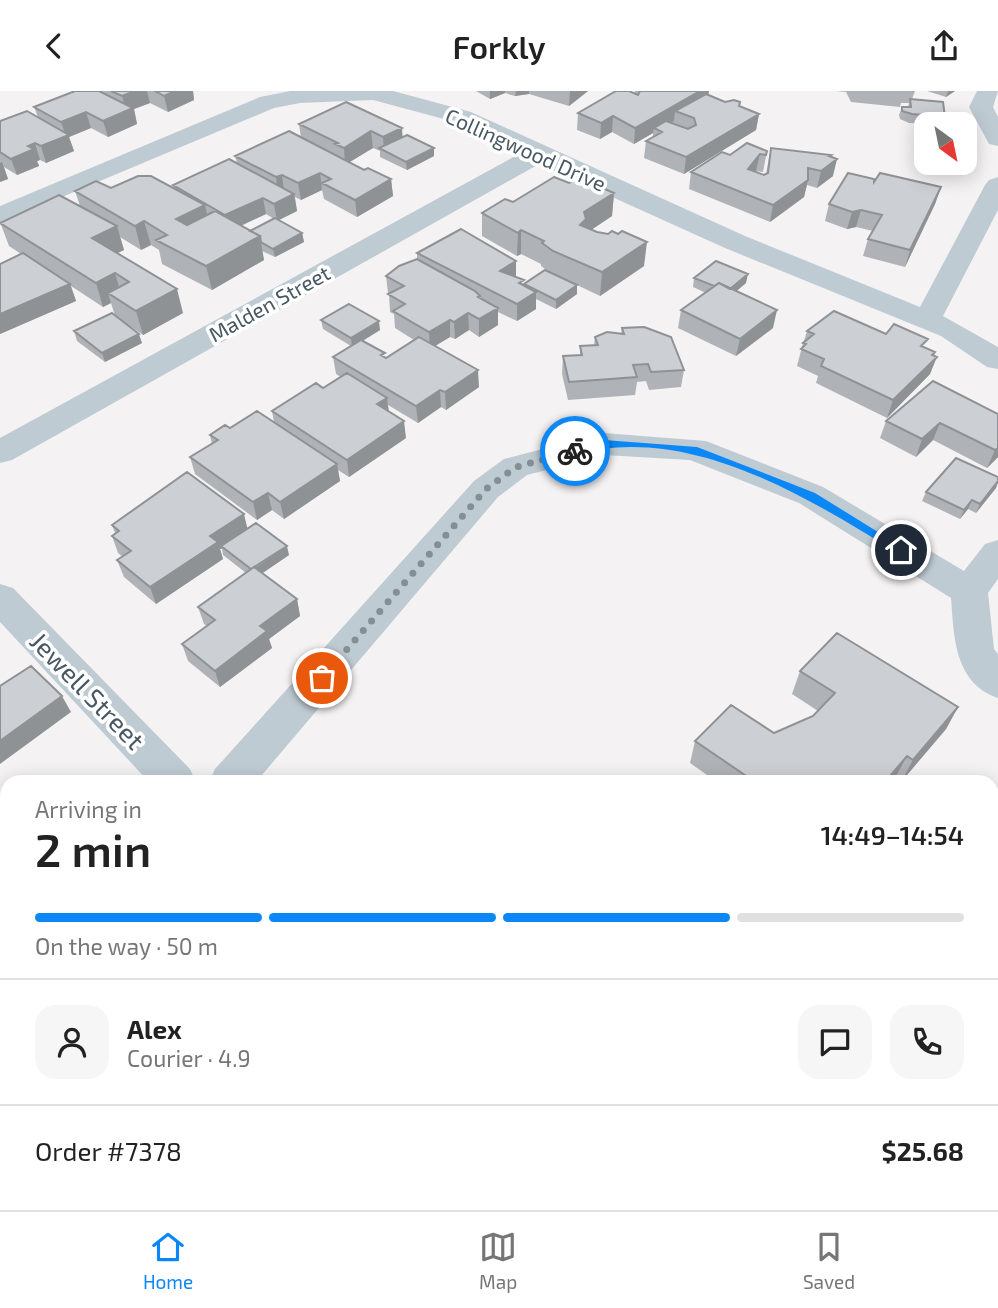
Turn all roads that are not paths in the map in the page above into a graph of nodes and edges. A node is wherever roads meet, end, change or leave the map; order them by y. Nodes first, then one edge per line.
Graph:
1 (988, 91) edge
2 (998, 139) edge
3 (538, 154) junction
4 (998, 185) edge
5 (0, 215) edge
6 (927, 320) junction
7 (998, 360) edge
8 (0, 452) edge
9 (998, 553) edge
10 (969, 591) junction
11 (0, 598) edge
12 (998, 682) edge
13 (169, 775) edge
14 (236, 775) edge

1 - 2 street
3 - 5 street, Collingwood Drive
3 - 6 street, Collingwood Drive
3 - 8 street, Malden Street
4 - 6 street
6 - 7 street, Collingwood Drive
9 - 10 street
10 - 12 street
10 - 14 street
11 - 13 street, Jewell Street

